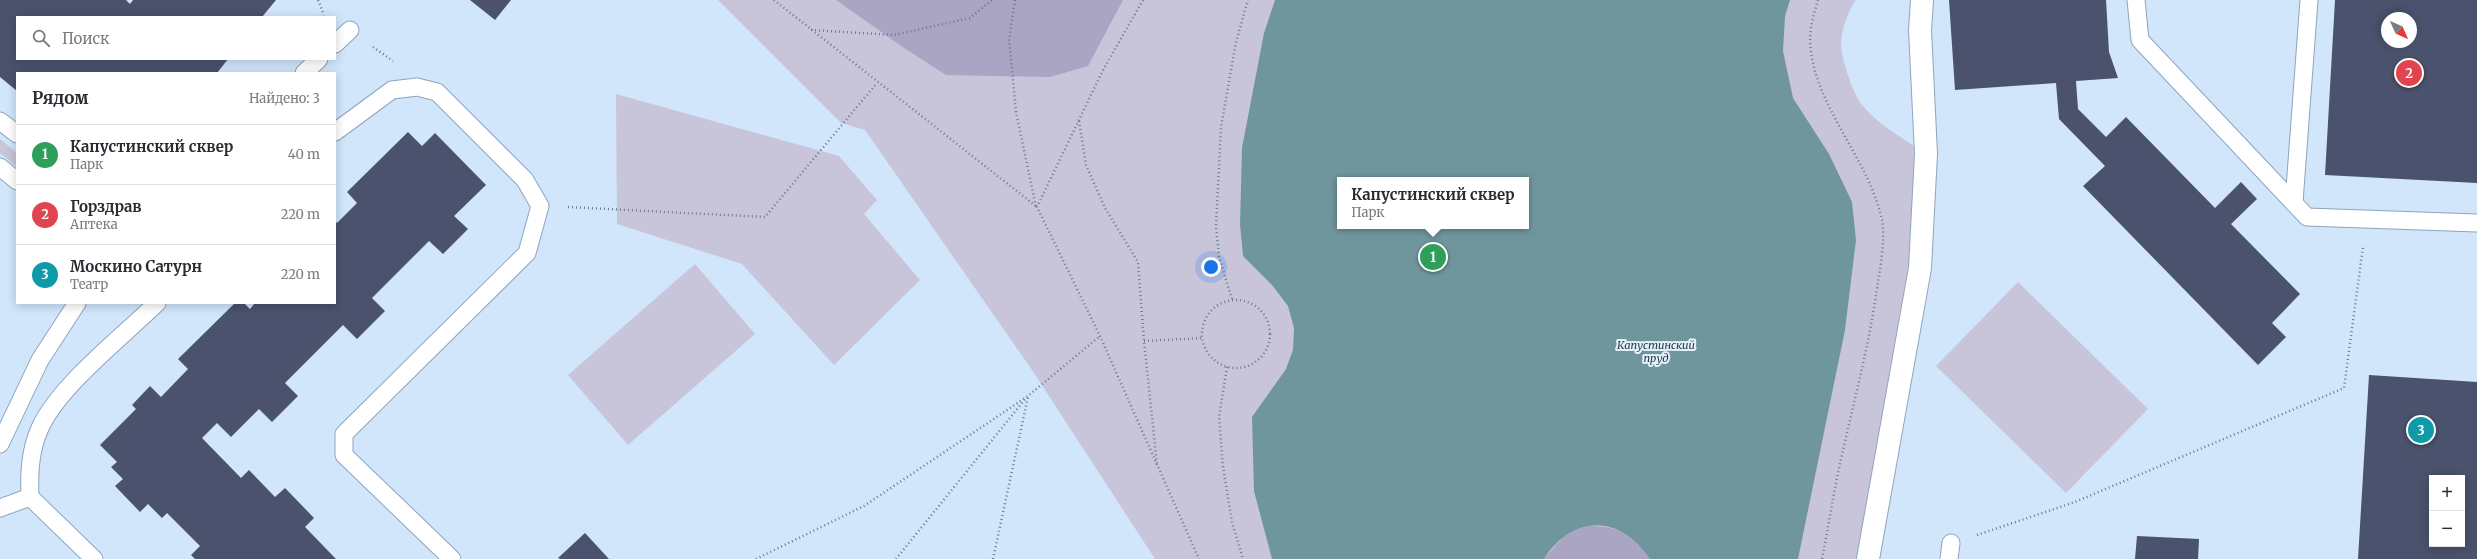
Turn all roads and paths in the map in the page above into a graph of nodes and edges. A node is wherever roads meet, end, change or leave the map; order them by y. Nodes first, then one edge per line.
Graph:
1 (318, 0) edge
2 (774, 0) edge
3 (992, 0) edge
4 (1015, 0) edge
5 (1143, 0) edge
6 (1248, 0) edge
7 (1818, 0) edge
8 (1922, 0) edge
9 (2136, 0) edge
10 (2309, 0) edge
11 (325, 16) edge
12 (350, 30) dead end
13 (810, 30) junction
14 (336, 43) edge
15 (318, 60) edge
16 (305, 72) edge
17 (877, 83) junction
18 (1079, 120) junction
19 (0, 121) edge
20 (336, 131) edge
21 (16, 133) edge
22 (0, 168) edge
23 (16, 180) edge
24 (2294, 202) junction
25 (540, 206) junction
26 (1037, 207) junction
27 (2367, 219) junction
28 (2477, 222) edge
29 (1232, 299) junction
30 (76, 304) edge
31 (156, 304) edge
32 (1100, 336) junction
33 (1202, 338) junction
34 (1144, 341) junction
35 (1227, 367) junction
36 (1028, 396) junction
37 (0, 444) edge
38 (1158, 468) junction
39 (30, 497) junction
40 (0, 508) edge
41 (1950, 551) edge
42 (94, 559) edge
43 (452, 559) edge
44 (756, 559) edge
45 (896, 559) edge
46 (993, 559) edge
47 (1199, 559) edge
48 (1243, 559) edge
49 (1822, 559) edge
50 (1868, 559) edge

1 - 11 path
2 - 13 path
3 - 13 path
4 - 26 path
5 - 18 path
6 - 29 path
7 - 49 path
8 - 50 street
9 - 24 lane
10 - 24 lane
12 - 14 lane
13 - 17 path
15 - 16 lane
17 - 25 path
17 - 26 path
18 - 26 path
18 - 34 path
19 - 21 lane
20 - 25 lane
22 - 23 lane
24 - 27 lane
25 - 43 lane
26 - 32 path
27 - 28 lane
27 - 41 path
29 - 33 path
29 - 35 path
30 - 37 lane
31 - 39 lane
32 - 36 path
32 - 38 path
33 - 34 path
33 - 35 path
34 - 38 path
35 - 48 path
36 - 44 path
36 - 45 path
36 - 46 path
38 - 47 path
39 - 40 lane
39 - 42 lane

